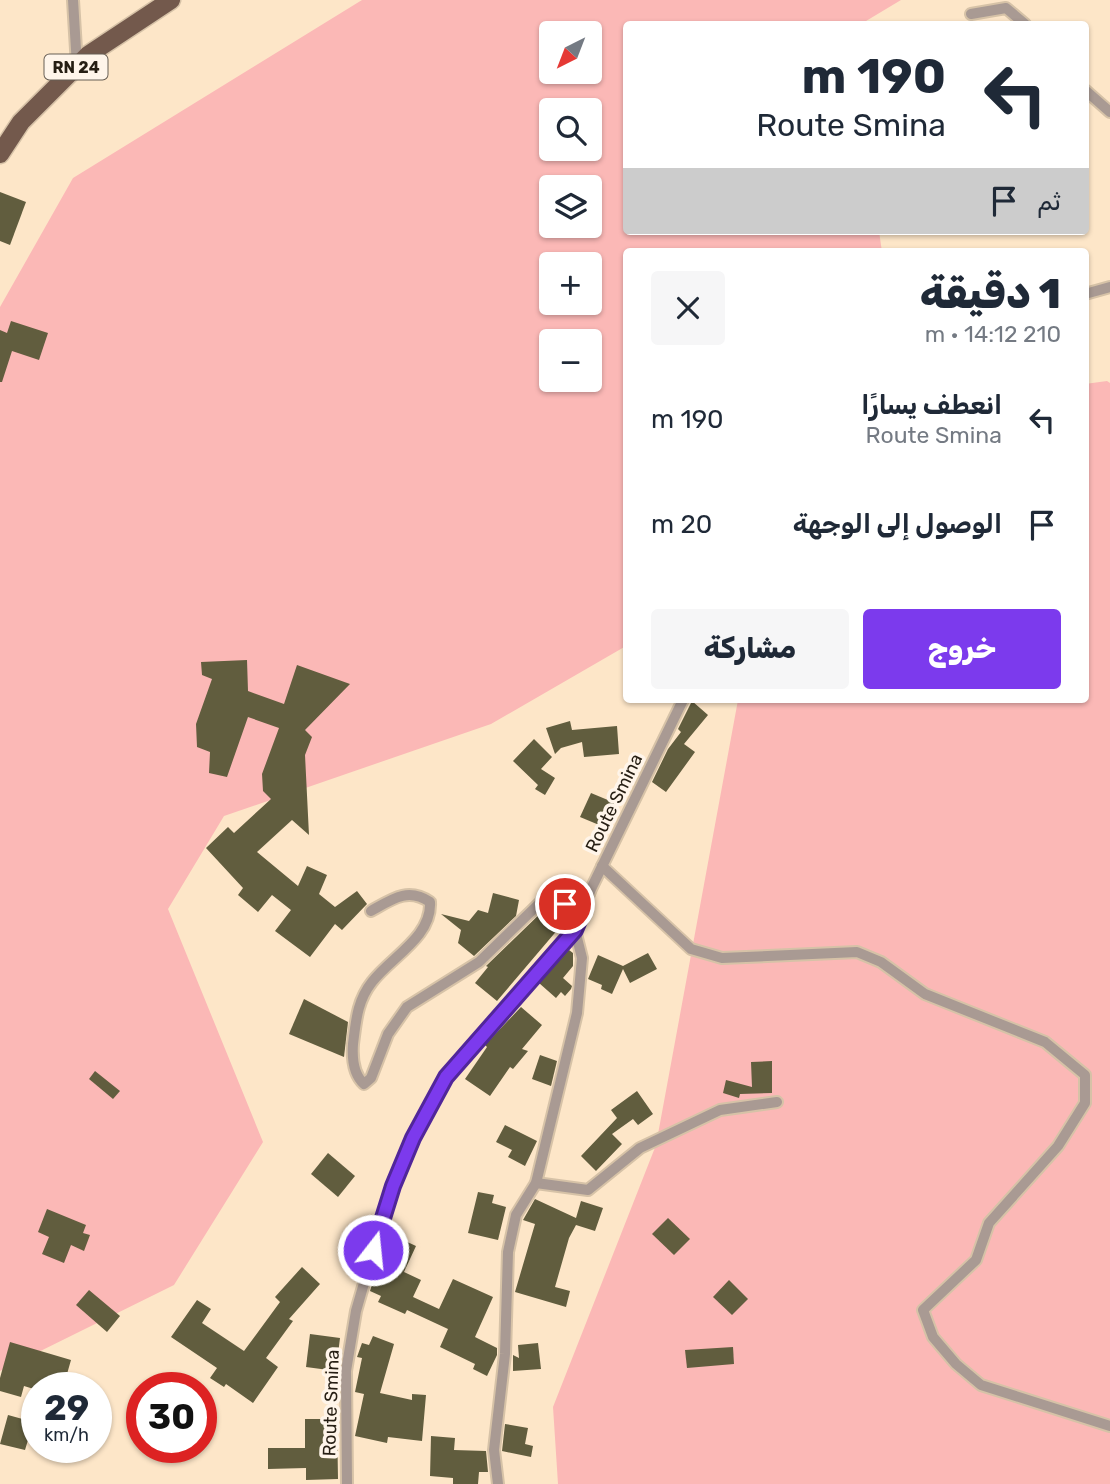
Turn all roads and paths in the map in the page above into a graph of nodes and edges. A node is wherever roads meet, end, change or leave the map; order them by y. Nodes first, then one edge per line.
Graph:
1 (73, 0) edge
2 (171, 0) edge
3 (971, 14) dead end
4 (1021, 21) edge
5 (77, 66) junction
6 (1089, 94) edge
7 (1110, 112) edge
8 (0, 154) edge
9 (1110, 287) edge
10 (1089, 293) edge
11 (682, 703) edge
12 (602, 866) junction
13 (371, 911) dead end
14 (583, 911) junction
15 (575, 930) junction
16 (777, 1102) dead end
17 (536, 1183) junction
18 (1110, 1426) edge
19 (347, 1484) edge
20 (498, 1484) edge

1 - 5 street
2 - 5 main road, RN 24
3 - 4 street
5 - 8 main road, RN 24
6 - 7 street
9 - 10 street
11 - 12 street, Route Smina
12 - 14 street, Route Smina
12 - 18 street
13 - 14 street
14 - 15 street, Route Smina
15 - 17 street
15 - 19 street, Route Smina
16 - 17 street
17 - 20 street

